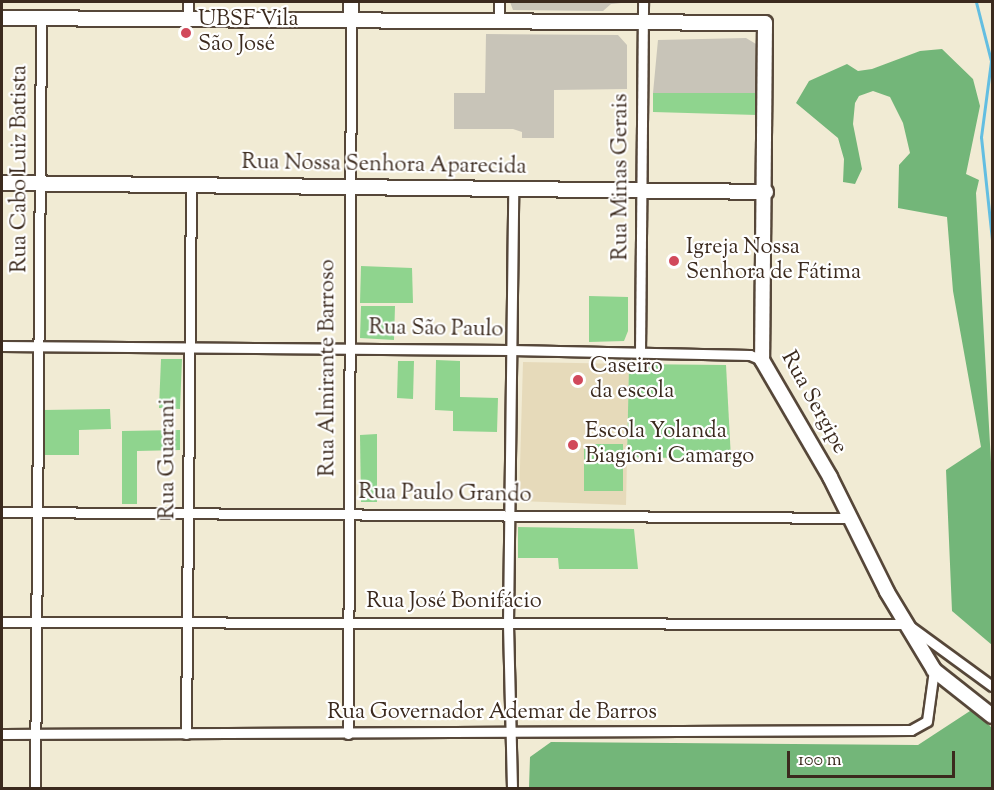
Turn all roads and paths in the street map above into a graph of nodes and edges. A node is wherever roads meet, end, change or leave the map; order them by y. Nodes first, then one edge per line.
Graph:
1 (188, 2) edge
2 (351, 2) edge
3 (499, 2) edge
4 (643, 2) edge
5 (2, 18) edge
6 (41, 18) junction
7 (188, 20) junction
8 (351, 21) junction
9 (499, 22) junction
10 (643, 22) junction
11 (2, 183) edge
12 (40, 183) junction
13 (191, 184) junction
14 (351, 186) junction
15 (513, 188) junction
16 (641, 190) junction
17 (766, 192) junction
18 (2, 346) edge
19 (39, 347) junction
20 (189, 348) junction
21 (350, 349) junction
22 (511, 350) junction
23 (640, 353) junction
24 (762, 360) junction
25 (2, 512) edge
26 (37, 512) junction
27 (188, 512) junction
28 (349, 513) junction
29 (509, 515) junction
30 (852, 518) junction
31 (2, 622) edge
32 (36, 622) junction
33 (187, 622) junction
34 (348, 623) junction
35 (508, 623) junction
36 (907, 624) junction
37 (934, 670) junction
38 (993, 686) edge
39 (993, 716) edge
40 (2, 734) edge
41 (35, 734) junction
42 (186, 734) junction
43 (348, 734) junction
44 (511, 735) junction
45 (35, 789) edge
46 (513, 789) edge

1 - 7 street
2 - 8 street, Rua Almirante Barroso
3 - 9 street
4 - 10 street, Rua Minas Gerais
5 - 6 street
6 - 7 street
6 - 12 street, Rua Cabo Luiz Batista
7 - 8 street
8 - 9 street
8 - 14 street, Rua Almirante Barroso
9 - 10 street
10 - 16 street, Rua Minas Gerais
10 - 17 street, Rua Sergipe
11 - 12 street, Rua Nossa Senhora Aparecida
12 - 13 street, Rua Nossa Senhora Aparecida
12 - 19 street, Rua Cabo Luiz Batista
13 - 14 street, Rua Nossa Senhora Aparecida
13 - 20 street, Rua Guarani
14 - 15 street, Rua Nossa Senhora Aparecida
14 - 21 street, Rua Almirante Barroso
15 - 16 street, Rua Nossa Senhora Aparecida
15 - 22 street
16 - 17 street, Rua Nossa Senhora Aparecida
16 - 23 street, Rua Minas Gerais
17 - 24 street, Rua Sergipe
18 - 19 street, Rua São Paulo
19 - 20 street, Rua São Paulo
19 - 26 street, Rua Cabo Luiz Batista
20 - 21 street, Rua São Paulo
20 - 27 street, Rua Guarani
21 - 22 street, Rua São Paulo
21 - 28 street, Rua Almirante Barroso
22 - 23 street, Rua São Paulo
22 - 29 street
23 - 24 street, Rua São Paulo
24 - 30 street, Rua Sergipe
25 - 26 street, Rua Paulo Grando
26 - 27 street, Rua Paulo Grando
26 - 32 street, Rua Cabo Luiz Batista
27 - 28 street, Rua Paulo Grando
27 - 33 street, Rua Guarani
28 - 29 street, Rua Paulo Grando
28 - 34 street, Rua Almirante Barroso
29 - 30 street, Rua Paulo Grando
29 - 35 street
30 - 36 street, Rua Sergipe
31 - 32 street, Rua José Bonifácio
32 - 33 street, Rua José Bonifácio
32 - 41 street, Rua Cabo Luiz Batista
33 - 34 street, Rua José Bonifácio
33 - 42 street, Rua Guarani
34 - 35 street, Rua José Bonifácio
34 - 43 street, Rua Almirante Barroso
35 - 36 street, Rua José Bonifácio
35 - 44 street
36 - 37 street, Rua Sergipe
36 - 38 street
37 - 39 street
37 - 44 street, Rua Governador Ademar de Barros
40 - 41 street, Rua Governador Ademar de Barros
41 - 42 street, Rua Governador Ademar de Barros
41 - 45 street, Rua Cabo Luiz Batista
42 - 43 street, Rua Governador Ademar de Barros
43 - 44 street, Rua Governador Ademar de Barros
44 - 46 street

